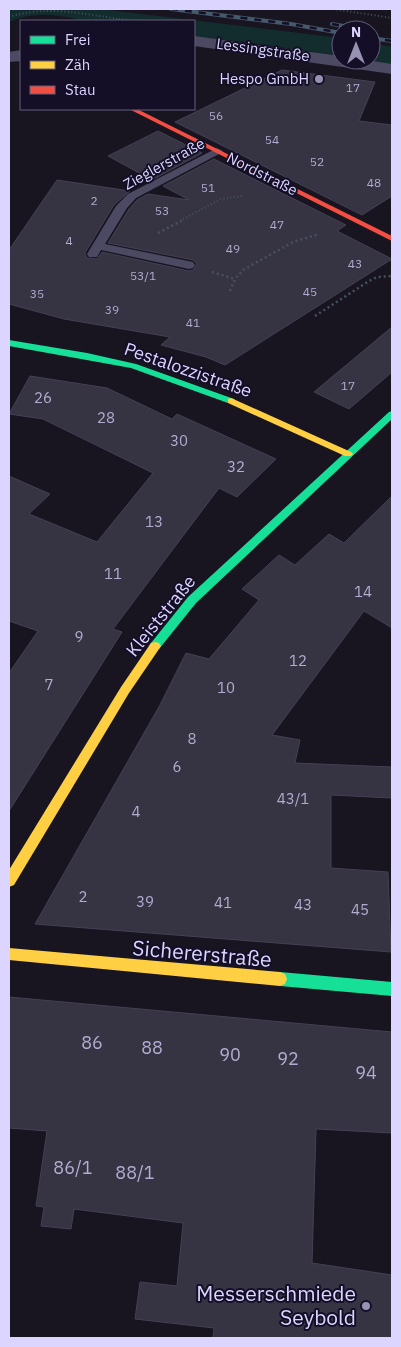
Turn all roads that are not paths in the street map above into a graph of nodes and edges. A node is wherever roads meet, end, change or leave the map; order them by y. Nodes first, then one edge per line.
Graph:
1 (195, 41) edge
2 (392, 70) edge
3 (134, 110) edge
4 (217, 151) junction
5 (392, 239) edge
6 (188, 265) dead end
7 (9, 344) edge
8 (392, 414) edge
9 (348, 454) junction
10 (9, 881) edge
11 (9, 954) edge
12 (392, 989) edge

1 - 2 street, Lessingstraße
3 - 4 street, Nordstraße
4 - 5 street, Nordstraße
4 - 6 lane, Zieglerstraße
7 - 9 street, Pestalozzistraße
8 - 9 street, Kleiststraße
9 - 10 street, Kleiststraße
11 - 12 street, Sichererstraße

